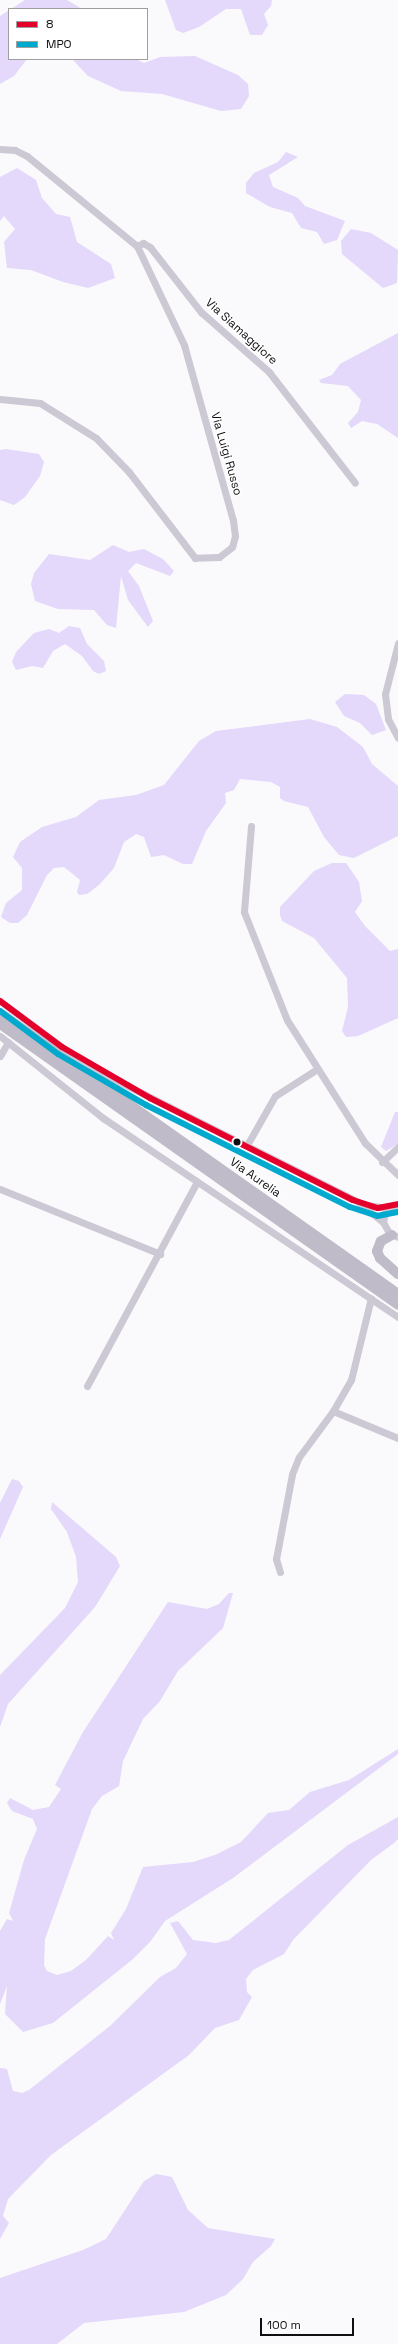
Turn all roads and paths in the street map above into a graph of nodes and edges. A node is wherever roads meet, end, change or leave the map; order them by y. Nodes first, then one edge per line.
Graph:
1 (0, 149) edge
2 (136, 246) junction
3 (0, 400) edge
4 (355, 482) dead end
5 (398, 643) edge
6 (398, 738) edge
7 (251, 826) dead end
8 (0, 1001) edge
9 (0, 1013) edge
10 (0, 1024) edge
11 (0, 1036) edge
12 (8, 1042) junction
13 (0, 1056) edge
14 (316, 1069) junction
15 (247, 1145) junction
16 (398, 1147) edge
17 (382, 1162) junction
18 (398, 1175) edge
19 (196, 1182) junction
20 (0, 1189) edge
21 (358, 1202) junction
22 (398, 1204) edge
23 (388, 1208) junction
24 (383, 1222) junction
25 (395, 1236) edge
26 (160, 1254) junction
27 (398, 1274) edge
28 (398, 1294) edge
29 (370, 1298) junction
30 (398, 1305) edge
31 (398, 1317) edge
32 (87, 1386) dead end
33 (332, 1411) junction
34 (398, 1438) edge
35 (280, 1572) dead end

1 - 2 street, Via Luigi Russo
2 - 3 street, Via Luigi Russo
2 - 4 street, Via Siamaggiore
5 - 6 street
7 - 14 street
8 - 15 street
9 - 28 highway, Via Aurelia
10 - 30 highway, Via Aurelia
11 - 12 street
12 - 13 street
12 - 19 street
14 - 15 street
14 - 17 street
15 - 21 street
16 - 17 street
17 - 18 street
19 - 26 street
19 - 29 street
20 - 26 street
21 - 23 street
21 - 24 street
22 - 23 street
23 - 24 street
24 - 25 street
25 - 27 highway
26 - 32 street
29 - 31 street
29 - 33 street
33 - 34 street
33 - 35 street

